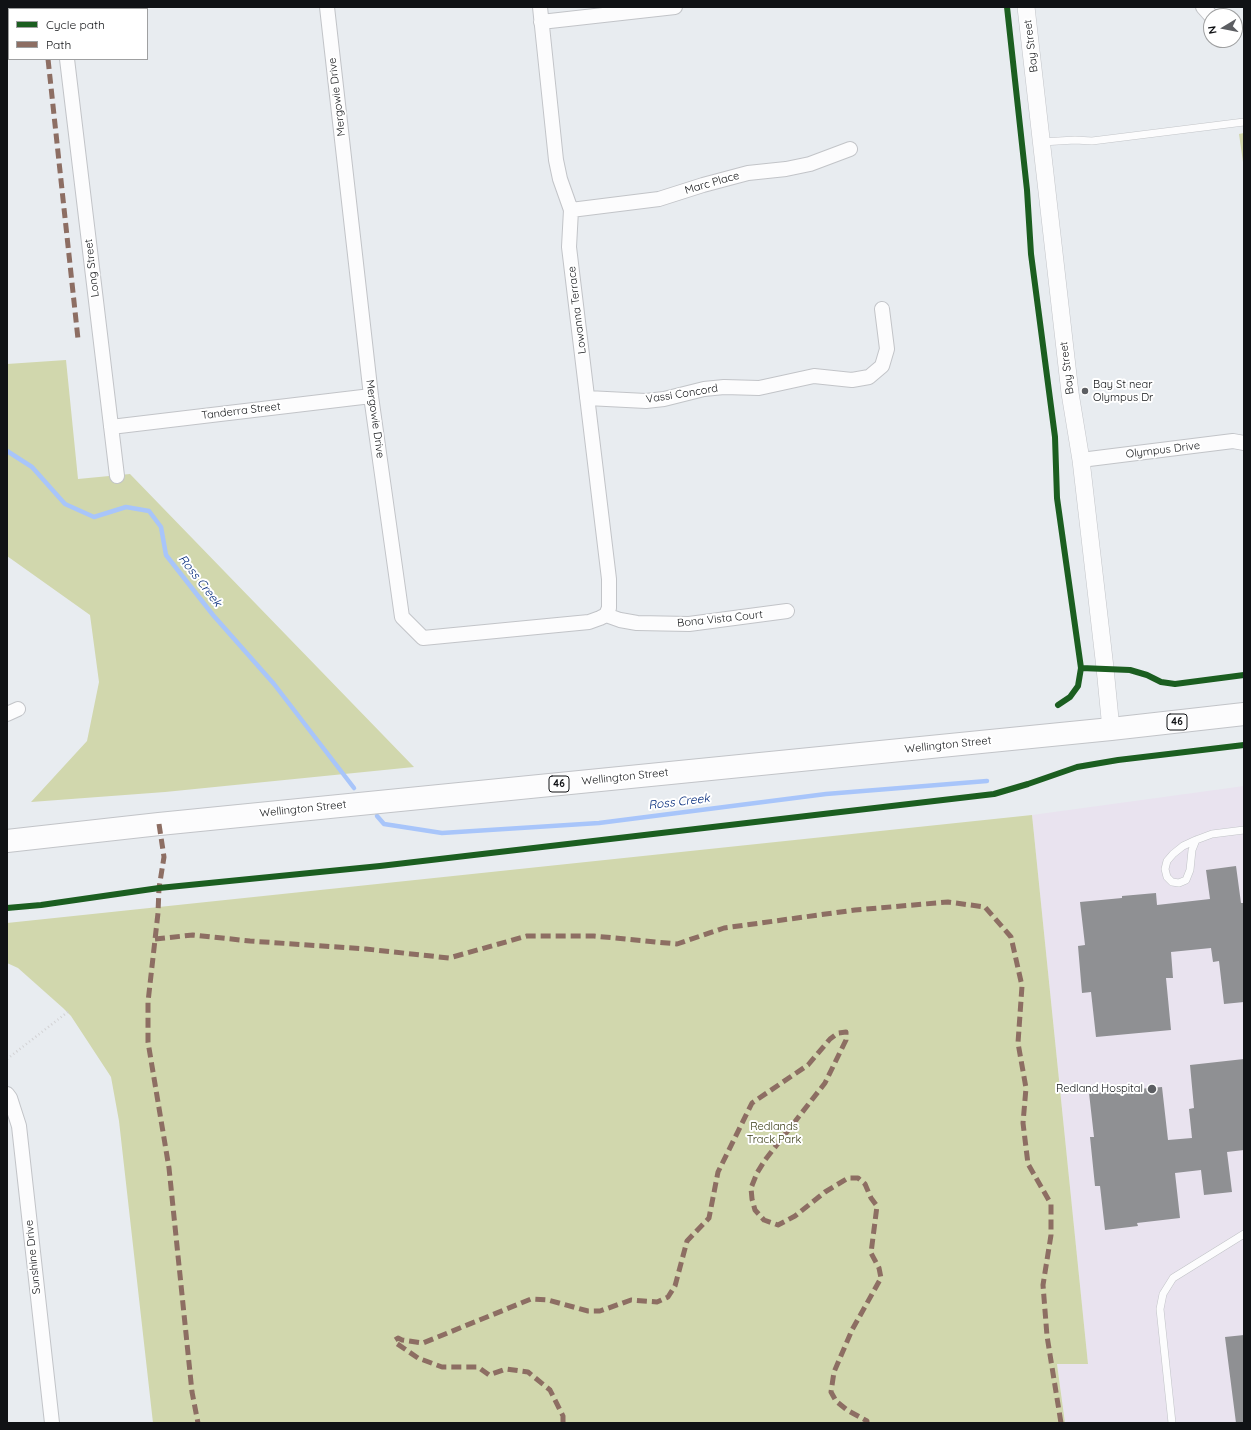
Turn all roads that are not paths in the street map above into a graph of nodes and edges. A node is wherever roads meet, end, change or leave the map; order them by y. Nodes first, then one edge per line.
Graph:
1 (327, 7) edge
2 (540, 7) edge
3 (675, 7) edge
4 (1026, 7) edge
5 (541, 22) junction
6 (67, 60) edge
7 (1244, 122) edge
8 (1042, 142) junction
9 (850, 149) dead end
10 (572, 210) junction
11 (882, 309) dead end
12 (371, 396) junction
13 (587, 398) junction
14 (111, 427) junction
15 (1244, 443) edge
16 (1081, 460) junction
17 (117, 476) dead end
18 (788, 611) dead end
19 (606, 615) junction
20 (1244, 714) edge
21 (1111, 729) junction
22 (1244, 830) edge
23 (1196, 840) junction
24 (7, 841) edge
25 (7, 1094) edge
26 (1244, 1234) edge
27 (52, 1423) edge
28 (1172, 1423) edge

1 - 12 street, Mergowie Drive
2 - 5 street, Lowanna Terrace
3 - 5 street
4 - 8 street, Bay Street
5 - 10 street, Lowanna Terrace
6 - 14 street, Long Street
7 - 8 lane
8 - 16 street, Bay Street
9 - 10 street, Marc Place
10 - 13 street, Lowanna Terrace
11 - 13 street, Vassi Concord
12 - 14 street, Tanderra Street
12 - 19 street, Mergowie Drive
13 - 19 street, Lowanna Terrace
14 - 17 street, Long Street
15 - 16 street, Olympus Drive
16 - 21 street, Bay Street
18 - 19 street, Bona Vista Court
20 - 21 main road, Wellington Street / 46
21 - 24 main road, Wellington Street / 46
22 - 23 lane
23 - 23 lane
25 - 27 street, Sunshine Drive
26 - 28 lane

